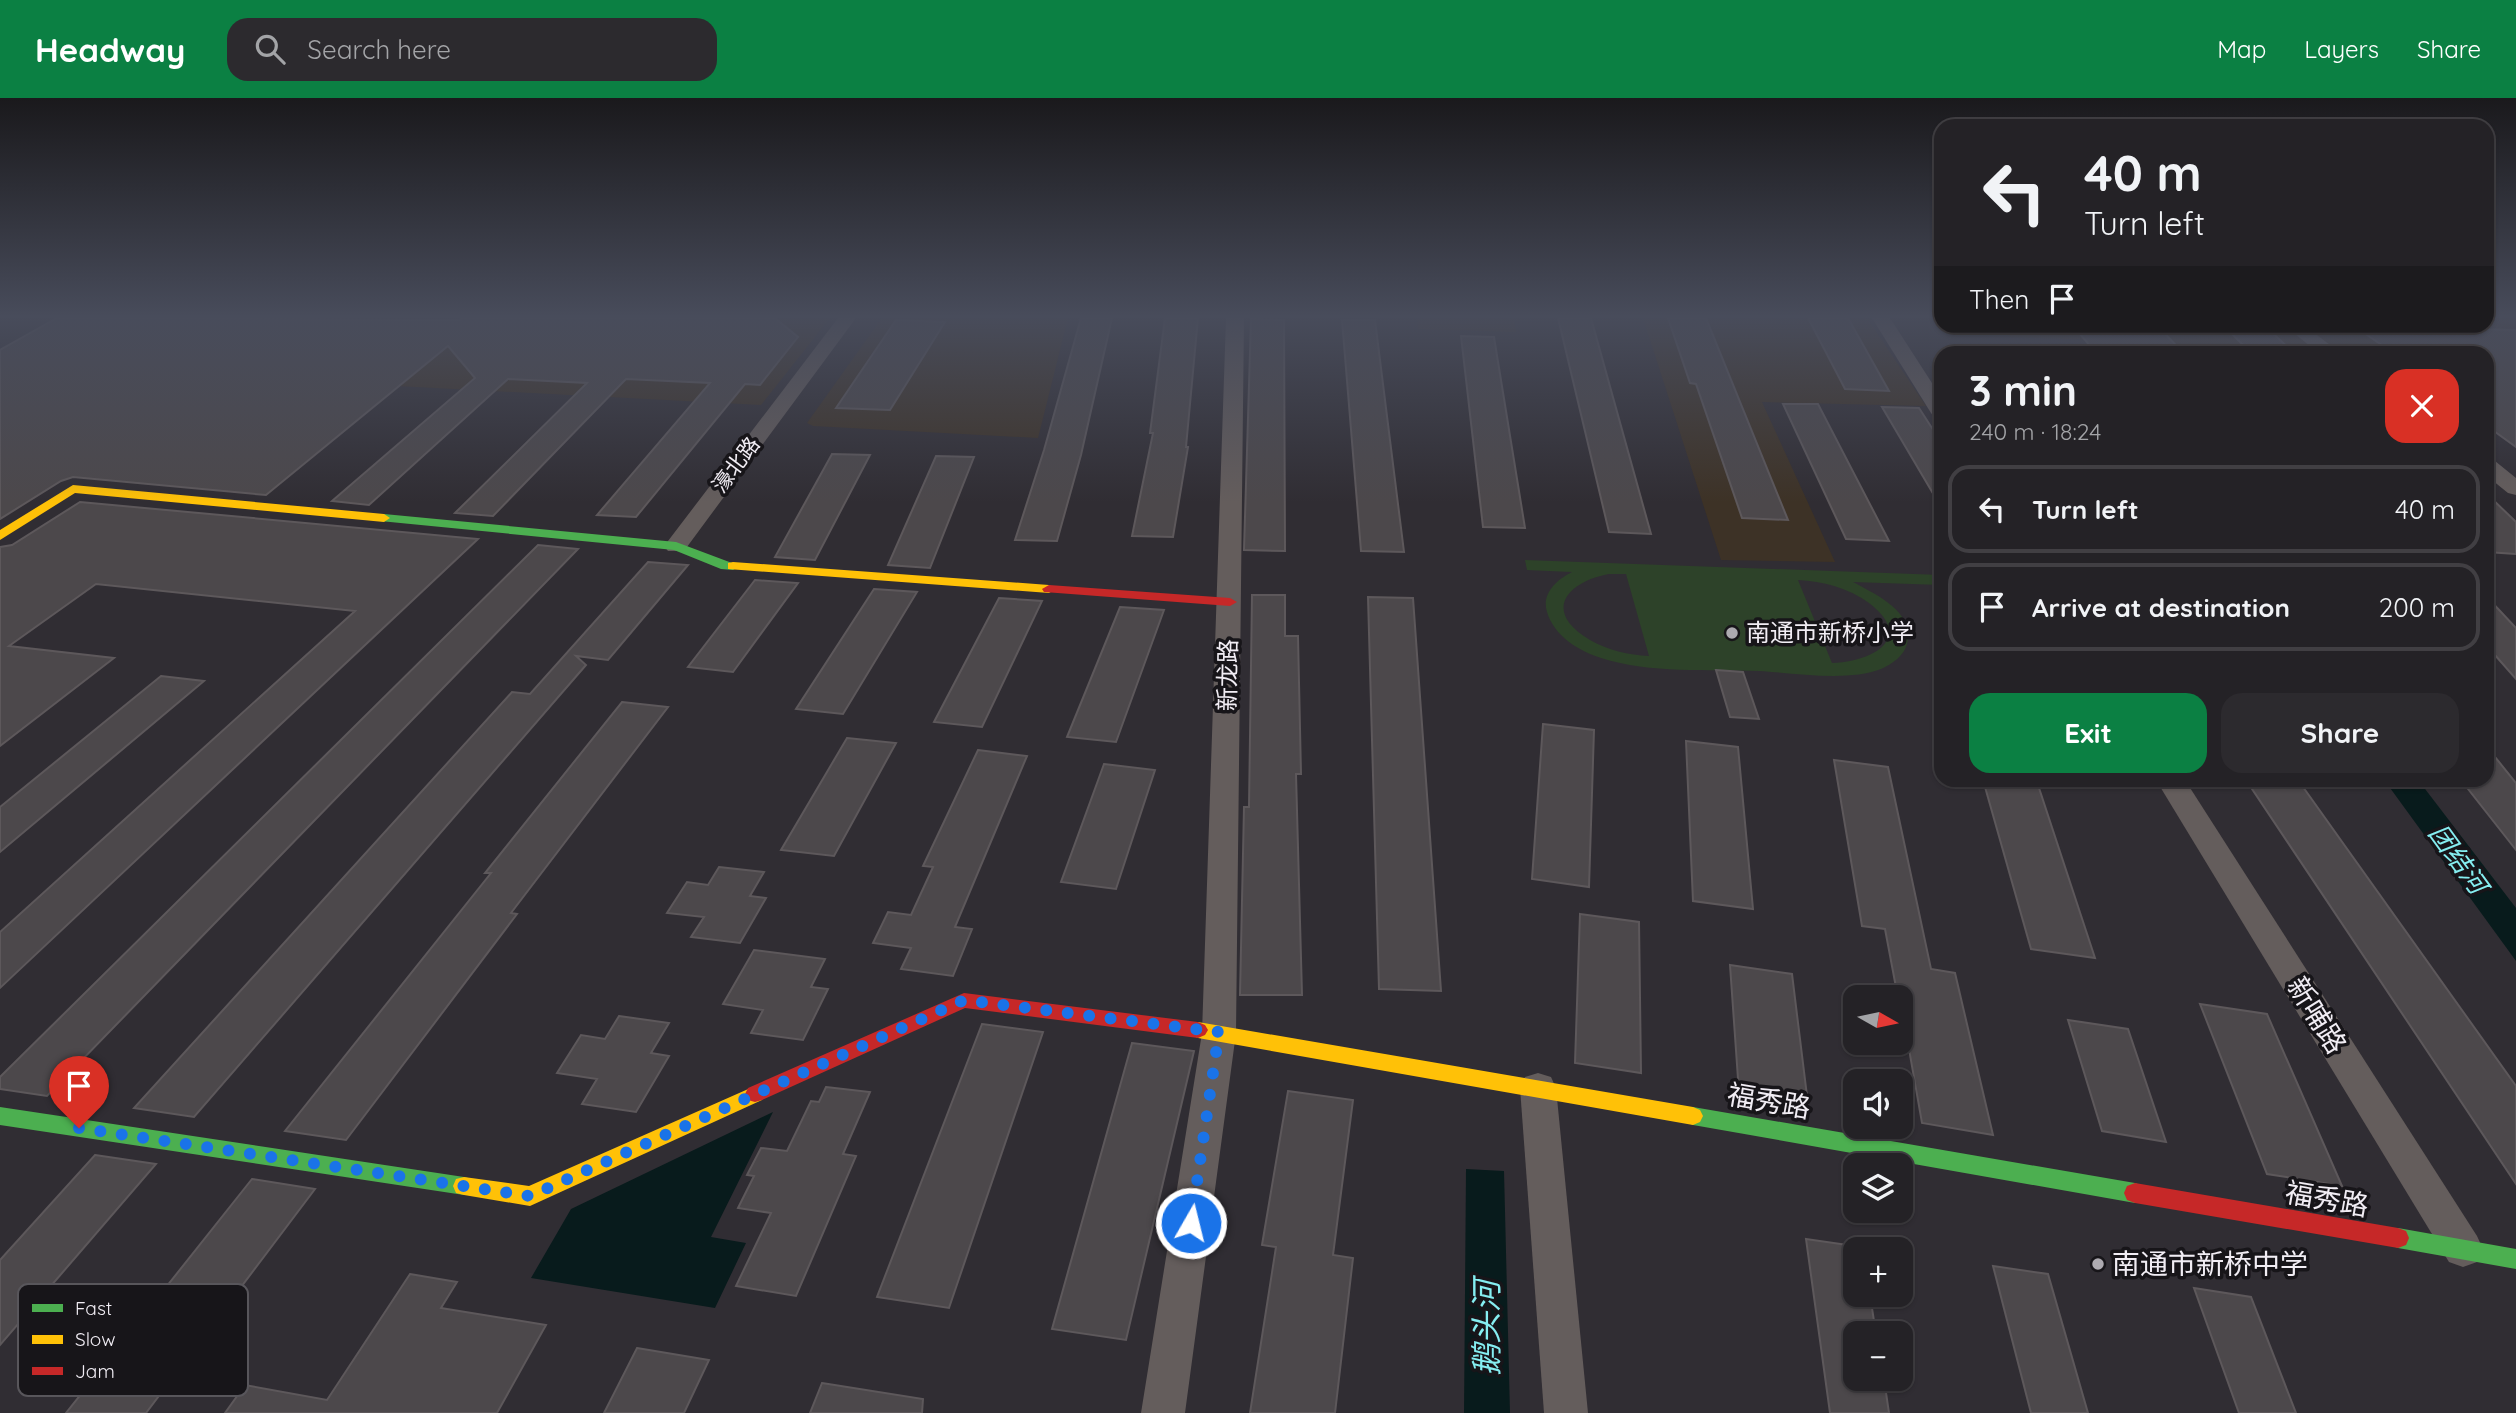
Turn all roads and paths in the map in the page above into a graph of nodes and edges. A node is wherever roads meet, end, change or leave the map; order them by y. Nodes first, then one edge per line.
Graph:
1 (800, 379) edge
2 (1234, 379) edge
3 (1920, 379) edge
4 (1934, 402) edge
5 (2494, 472) edge
6 (2516, 488) edge
7 (0, 536) edge
8 (676, 546) junction
9 (1230, 602) junction
10 (2174, 787) edge
11 (1219, 1032) junction
12 (1538, 1088) junction
13 (0, 1116) edge
14 (2463, 1249) junction
15 (2516, 1259) edge
16 (1163, 1413) edge
17 (1566, 1413) edge

1 - 8 street, 濠北路
2 - 9 street, 新龙路
3 - 4 street
5 - 6 street
7 - 8 street
8 - 9 street
9 - 11 street, 新龙路
10 - 14 street, 新哺路
11 - 12 street, 福秀路
11 - 13 street, 福秀路
11 - 16 street, 新龙路
12 - 14 street, 福秀路
12 - 17 street
14 - 15 street, 福秀路

